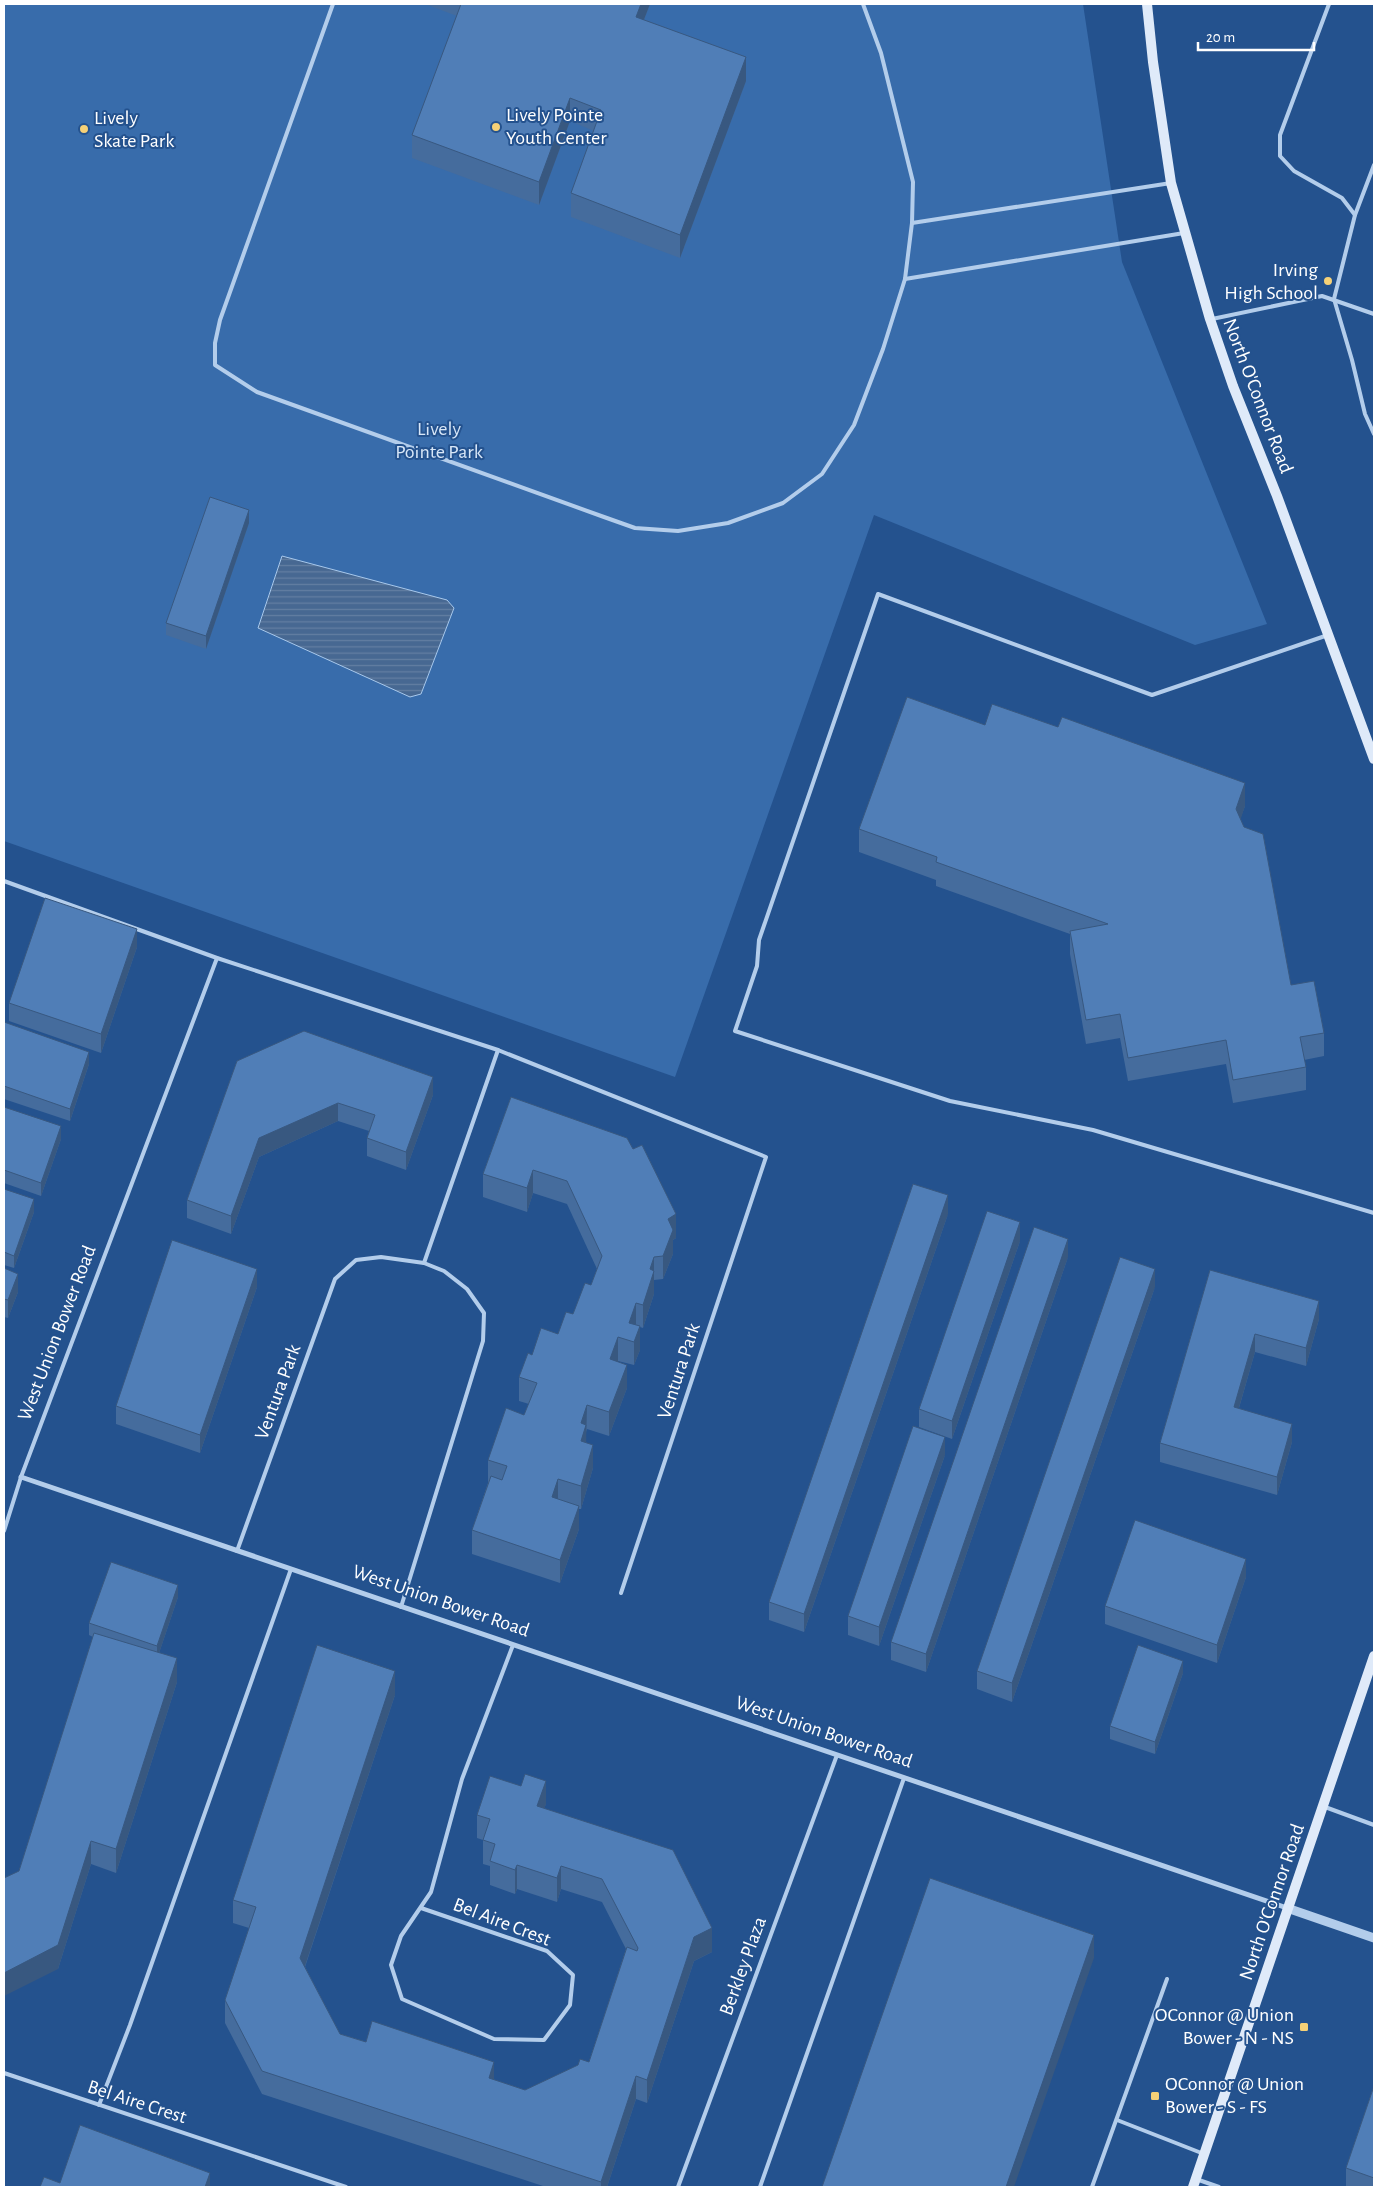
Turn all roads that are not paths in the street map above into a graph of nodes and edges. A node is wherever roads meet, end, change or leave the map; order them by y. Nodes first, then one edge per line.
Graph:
1 (333, 4) edge
2 (863, 4) edge
3 (1147, 4) edge
4 (1330, 4) edge
5 (1374, 165) edge
6 (1171, 184) junction
7 (1355, 215) junction
8 (912, 223) junction
9 (1185, 232) junction
10 (905, 279) junction
11 (1334, 299) junction
12 (1374, 314) edge
13 (1210, 319) junction
14 (1374, 434) edge
15 (1328, 635) junction
16 (1374, 759) edge
17 (4, 881) edge
18 (217, 958) junction
19 (498, 1050) junction
20 (1374, 1214) edge
21 (424, 1263) junction
22 (21, 1477) junction
23 (4, 1530) edge
24 (237, 1551) junction
25 (292, 1569) junction
26 (621, 1593) dead end
27 (401, 1607) junction
28 (513, 1645) junction
29 (1374, 1656) edge
30 (837, 1755) junction
31 (904, 1778) junction
32 (1323, 1806) junction
33 (1374, 1825) edge
34 (420, 1908) junction
35 (1287, 1908) junction
36 (1374, 1938) edge
37 (1167, 1979) dead end
38 (4, 2073) edge
39 (99, 2105) junction
40 (1117, 2120) junction
41 (1204, 2154) junction
42 (1194, 2183) edge
43 (346, 2187) edge
44 (678, 2187) edge
45 (760, 2187) edge
46 (1092, 2187) edge
47 (1219, 2187) edge

1 - 10 lane
2 - 8 lane
3 - 6 main road, North O'Connor Road
4 - 7 lane
5 - 7 lane
6 - 8 lane
6 - 9 main road, North O'Connor Road
7 - 11 lane
8 - 10 lane
9 - 10 lane
9 - 13 main road, North O'Connor Road
11 - 12 lane
11 - 13 lane
11 - 14 lane
13 - 15 main road, North O'Connor Road
15 - 16 main road, North O'Connor Road
15 - 20 lane
17 - 18 lane
18 - 19 lane
18 - 22 lane, West Union Bower Road
19 - 21 lane
19 - 26 lane, Ventura Park
21 - 24 lane, Ventura Park
21 - 27 lane, Ventura Park
22 - 23 lane
22 - 24 street, West Union Bower Road
24 - 25 street, West Union Bower Road
25 - 27 street, West Union Bower Road
25 - 39 lane
27 - 28 street, West Union Bower Road
28 - 30 street, West Union Bower Road
28 - 34 lane, Bel Aire Crest
29 - 32 main road, North O'Connor Road
30 - 31 street, West Union Bower Road
30 - 44 lane, Berkley Plaza
31 - 35 street, West Union Bower Road
31 - 45 lane
32 - 33 lane
32 - 35 main road, North O'Connor Road
34 - 34 lane, Bel Aire Crest
35 - 36 street, West Union Bower Road
35 - 41 main road, North O'Connor Road
37 - 40 lane
38 - 39 lane, Bel Aire Crest
39 - 43 lane, Bel Aire Crest
40 - 41 lane
40 - 46 lane
41 - 42 main road, North O'Connor Road
42 - 47 lane

